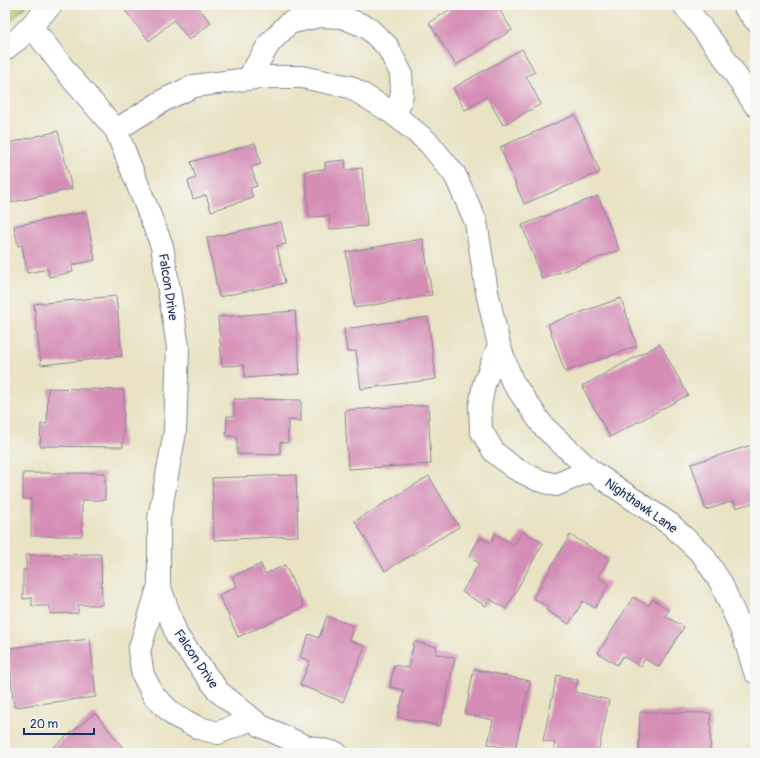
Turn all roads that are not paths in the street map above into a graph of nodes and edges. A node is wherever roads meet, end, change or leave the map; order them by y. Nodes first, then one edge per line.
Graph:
1 (51, 5) edge
2 (684, 5) edge
3 (744, 5) edge
4 (755, 20) edge
5 (30, 26) junction
6 (5, 49) edge
7 (248, 79) junction
8 (755, 105) edge
9 (396, 116) junction
10 (116, 130) junction
11 (499, 345) junction
12 (590, 470) junction
13 (160, 585) junction
14 (755, 672) edge
15 (252, 719) junction
16 (336, 753) edge

1 - 5 street
2 - 8 street
3 - 4 street
5 - 6 street
5 - 10 street, Falcon Drive
7 - 9 street, Nighthawk Lane
7 - 9 street
7 - 10 street, Nighthawk Lane
9 - 11 street, Nighthawk Lane
10 - 13 street, Falcon Drive
11 - 12 street, Nighthawk Lane
11 - 12 street
12 - 14 street, Nighthawk Lane
13 - 15 street, Falcon Drive
13 - 15 street, Falcon Drive
15 - 16 street, Falcon Drive

